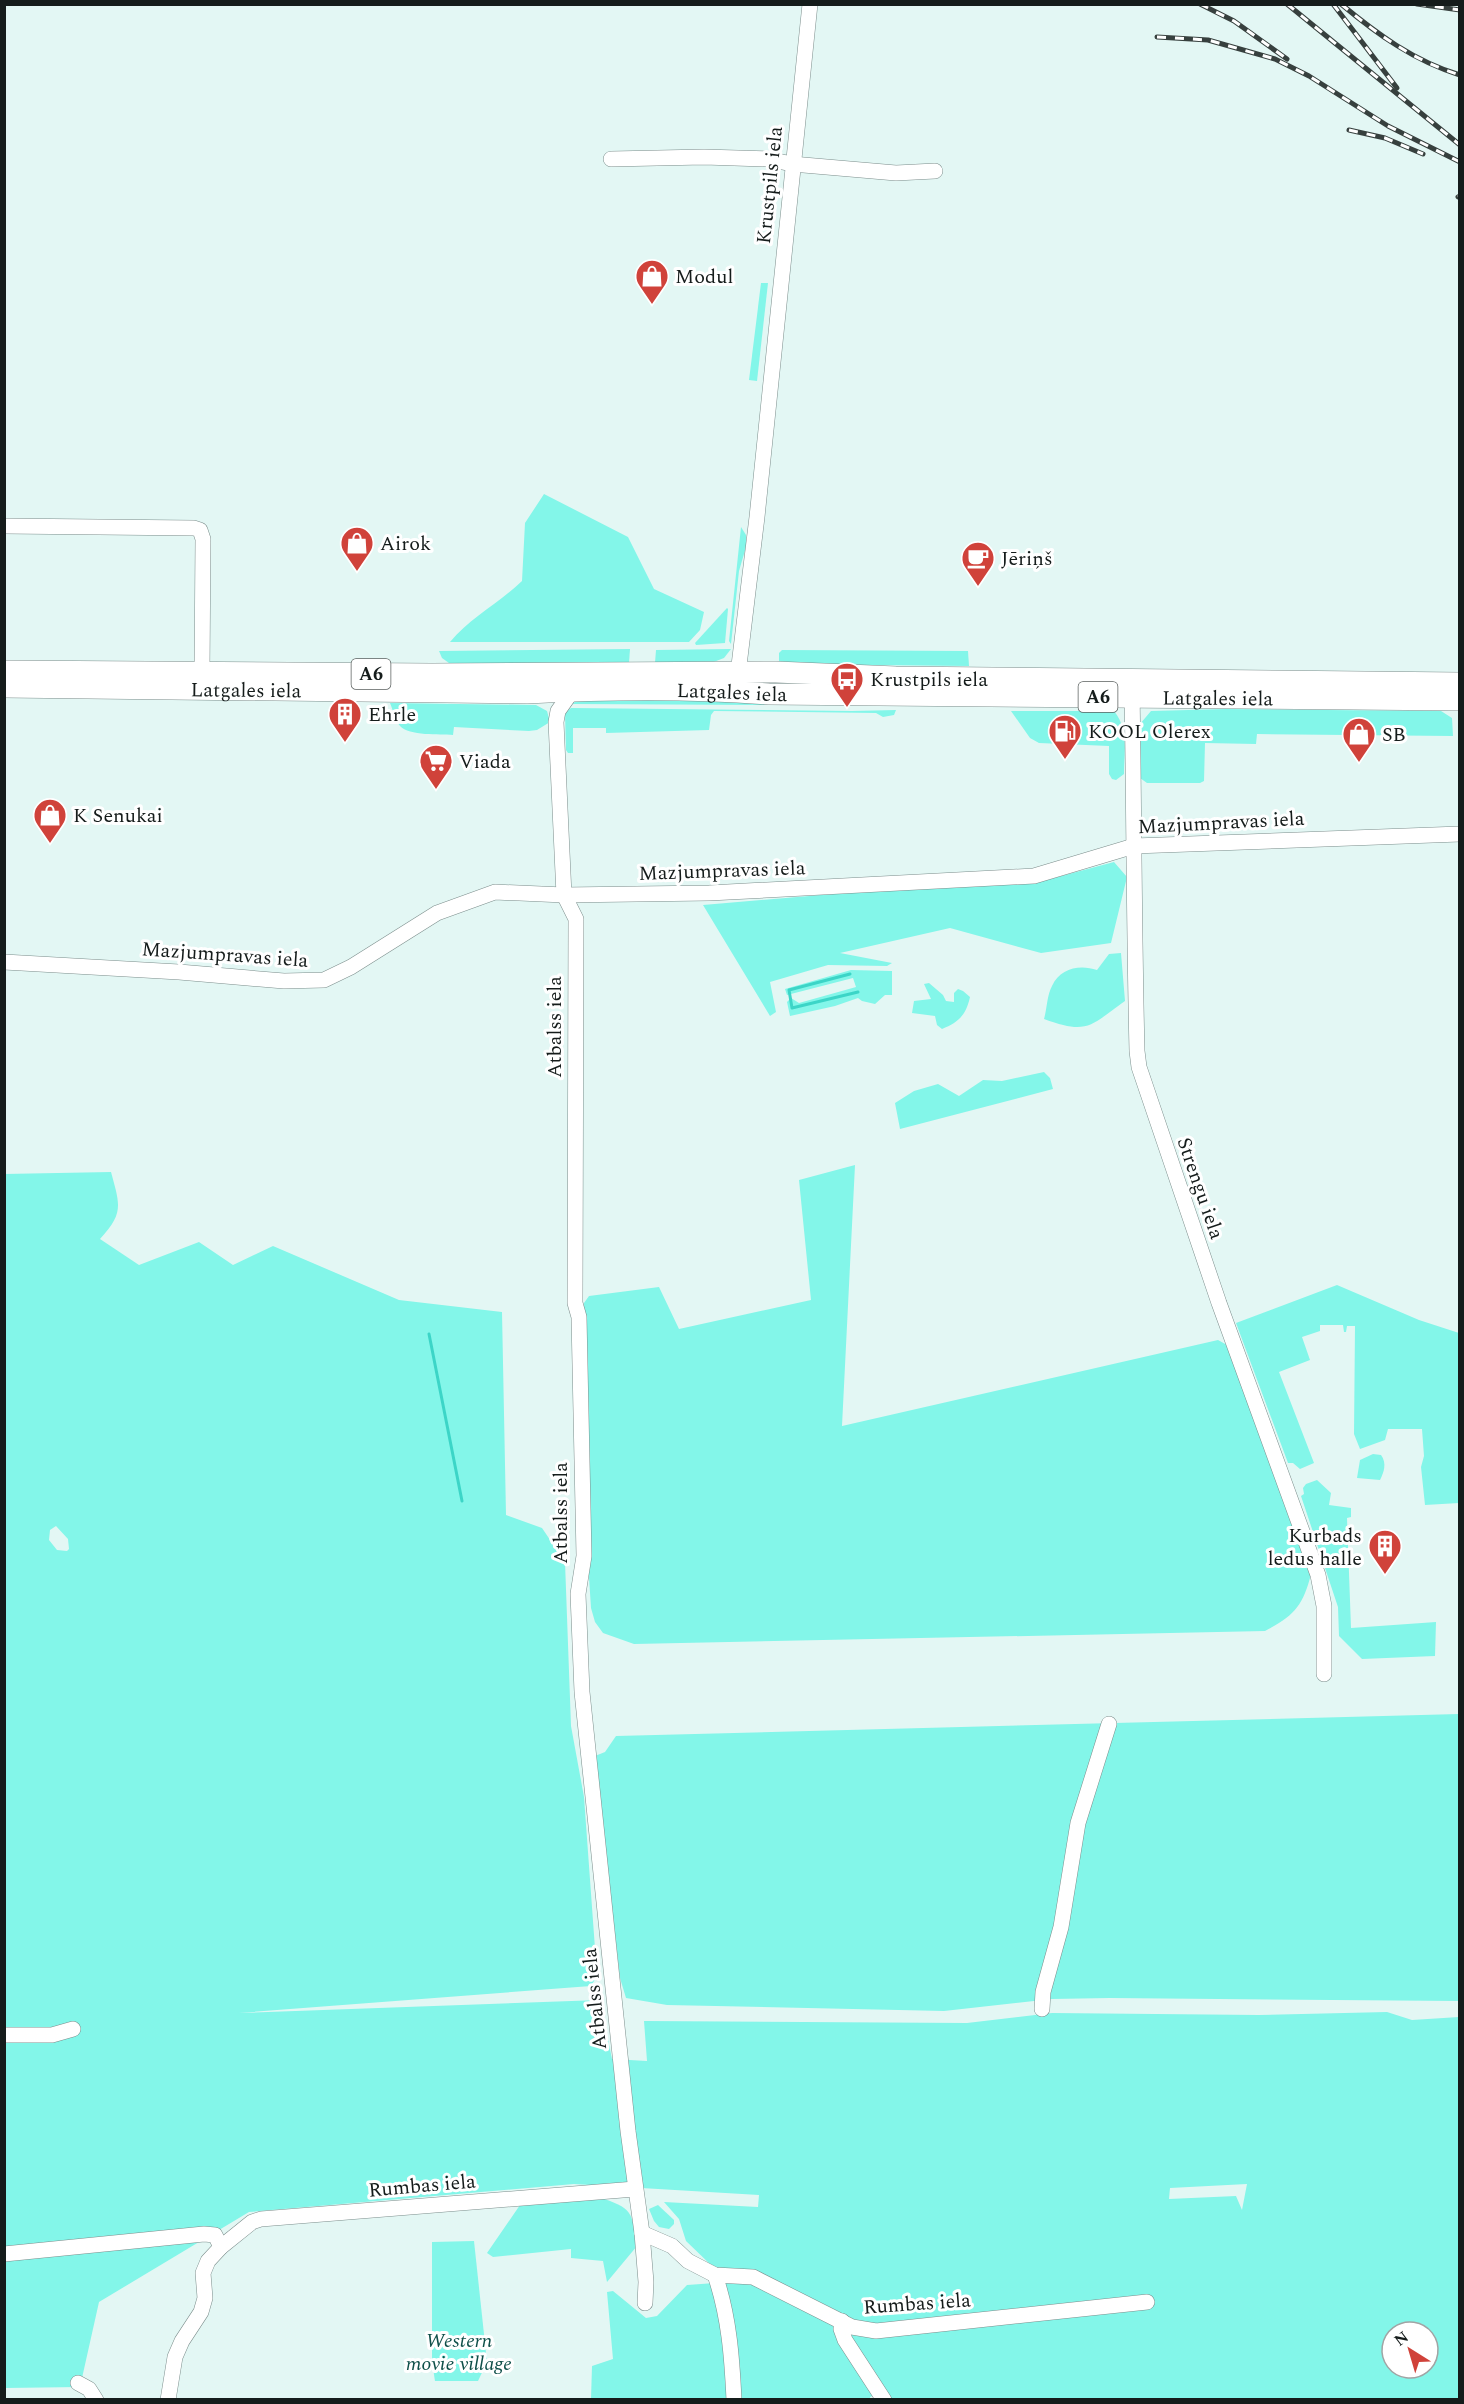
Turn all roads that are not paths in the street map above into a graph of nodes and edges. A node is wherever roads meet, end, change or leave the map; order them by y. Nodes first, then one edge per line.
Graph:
1 (810, 4) edge
2 (611, 159) dead end
3 (792, 164) junction
4 (935, 171) dead end
5 (4, 526) edge
6 (4, 671) edge
7 (202, 673) junction
8 (737, 683) junction
9 (1460, 683) edge
10 (4, 687) edge
11 (1132, 688) junction
12 (573, 690) junction
13 (527, 693) junction
14 (1460, 700) edge
15 (556, 722) junction
16 (1460, 834) edge
17 (1134, 846) junction
18 (564, 895) junction
19 (4, 962) edge
20 (1324, 1674) dead end
21 (1109, 1724) dead end
22 (1042, 2009) dead end
23 (73, 2029) dead end
24 (4, 2035) edge
25 (635, 2189) junction
26 (642, 2233) junction
27 (221, 2247) junction
28 (4, 2254) edge
29 (715, 2275) junction
30 (1147, 2302) dead end
31 (645, 2303) dead end
32 (842, 2320) junction
33 (78, 2383) dead end
34 (96, 2400) edge
35 (168, 2400) edge
36 (734, 2400) edge
37 (884, 2400) edge

1 - 3 street, Krustpils iela
2 - 3 street
3 - 4 street
3 - 8 street, Krustpils iela
5 - 7 street
6 - 7 highway, Latgales iela / A6
7 - 8 highway, Latgales iela / A6
8 - 11 highway, Latgales iela / A6
8 - 12 highway, Latgales iela / A6
9 - 11 highway, Latgales iela / A6
10 - 13 highway, Latgales iela / A6
11 - 14 highway, Latgales iela / A6
11 - 17 street, Strengu iela
12 - 13 highway, Latgales iela / A6
12 - 15 street, Atbalss iela
13 - 15 street
15 - 18 street, Atbalss iela
16 - 17 street, Mazjumpravas iela
17 - 18 street, Mazjumpravas iela
17 - 20 street, Strengu iela
18 - 19 street, Mazjumpravas iela
18 - 25 street, Atbalss iela
21 - 22 street
23 - 24 street
25 - 26 street, Atbalss iela
25 - 27 street, Rumbas iela
26 - 29 street, Rumbas iela
26 - 31 street, Atbalss iela
27 - 28 street
27 - 35 street, Rumbas iela
29 - 32 street, Rumbas iela
29 - 36 street
30 - 32 street, Rumbas iela
32 - 37 street
33 - 34 street

